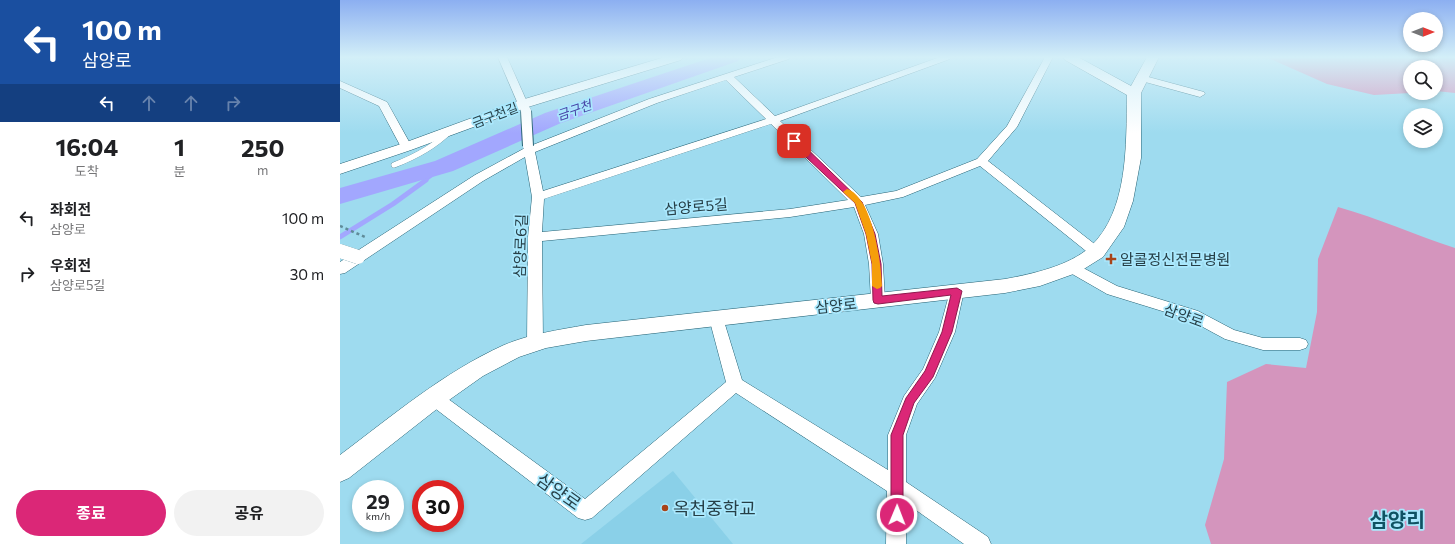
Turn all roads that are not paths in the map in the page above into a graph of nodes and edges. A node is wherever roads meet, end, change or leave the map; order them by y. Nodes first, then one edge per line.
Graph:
1 (513, 82) edge
2 (601, 82) edge
3 (707, 82) edge
4 (734, 82) edge
5 (878, 82) edge
6 (1036, 82) edge
7 (1132, 82) edge
8 (340, 84) edge
9 (1138, 85) junction
10 (1200, 94) dead end
11 (524, 108) junction
12 (773, 121) junction
13 (451, 131) junction
14 (406, 147) junction
15 (529, 148) junction
16 (981, 161) junction
17 (394, 165) dead end
18 (340, 168) edge
19 (538, 197) junction
20 (858, 202) junction
21 (535, 237) junction
22 (340, 251) edge
23 (1096, 252) junction
24 (358, 257) junction
25 (1072, 267) junction
26 (340, 269) edge
27 (957, 291) junction
28 (878, 300) junction
29 (716, 318) junction
30 (535, 344) junction
31 (1300, 344) dead end
32 (735, 384) junction
33 (434, 398) junction
34 (340, 470) edge
35 (898, 487) junction
36 (896, 544) edge
37 (981, 544) edge

1 - 11 street
2 - 11 street, 금구천길
3 - 15 street
4 - 12 street
5 - 12 street
6 - 16 street
7 - 9 street
8 - 14 street
9 - 10 street
9 - 23 street, 삼양로
11 - 13 street, 금구천길
11 - 15 street, 삼양로6길, bridge
12 - 19 street
12 - 20 street
13 - 14 street, 금구천길
13 - 17 lane
14 - 18 street, 금구천길
15 - 19 street, 삼양로6길
15 - 24 street
16 - 20 street, 삼양로5길
16 - 23 street
19 - 21 street, 삼양로6길
20 - 21 street, 삼양로5길
20 - 28 street
21 - 30 street, 삼양로6길
22 - 24 street, bridge
23 - 25 street, 삼양로
24 - 26 street
25 - 27 street, 삼양로
25 - 31 street, 삼양로
27 - 28 street, 삼양로
27 - 35 street
28 - 29 street, 삼양로
29 - 30 street, 삼양로
29 - 32 street
30 - 33 street, 삼양로
32 - 33 street, 삼양로
32 - 35 street
33 - 34 street, 삼양로
35 - 36 street
35 - 37 street

